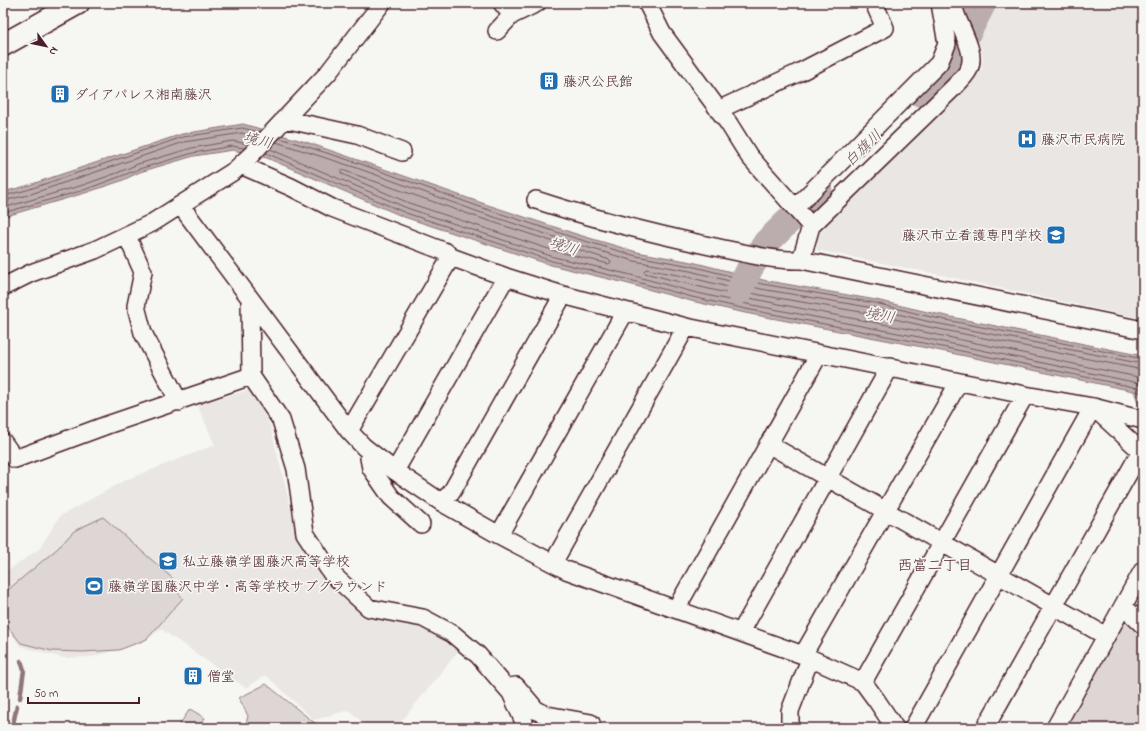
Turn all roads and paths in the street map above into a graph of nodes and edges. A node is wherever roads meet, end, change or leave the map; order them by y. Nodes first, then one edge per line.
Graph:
1 (78, 3) edge
2 (382, 3) edge
3 (537, 3) edge
4 (647, 3) edge
5 (874, 3) edge
6 (940, 3) edge
7 (507, 9) edge
8 (955, 11) edge
9 (497, 31) dead end
10 (3, 45) edge
11 (718, 110) junction
12 (281, 122) junction
13 (402, 152) dead end
14 (246, 160) junction
15 (536, 200) dead end
16 (181, 206) junction
17 (795, 208) junction
18 (812, 226) junction
19 (127, 236) junction
20 (451, 258) junction
21 (801, 260) junction
22 (506, 277) junction
23 (3, 287) edge
24 (563, 295) junction
25 (250, 299) junction
26 (625, 312) junction
27 (686, 327) junction
28 (1143, 330) edge
29 (819, 354) junction
30 (890, 368) junction
31 (251, 376) junction
32 (959, 382) junction
33 (1025, 395) junction
34 (179, 402) junction
35 (1093, 407) junction
36 (1143, 420) edge
37 (349, 431) junction
38 (3, 442) edge
39 (768, 444) junction
40 (370, 452) junction
41 (1142, 452) edge
42 (395, 471) junction
43 (828, 478) junction
44 (441, 502) junction
45 (886, 511) junction
46 (421, 524) dead end
47 (499, 535) junction
48 (942, 543) junction
49 (553, 563) junction
50 (1143, 570) edge
51 (998, 575) junction
52 (1054, 606) junction
53 (1123, 606) junction
54 (676, 609) junction
55 (1143, 625) edge
56 (741, 632) junction
57 (1106, 636) junction
58 (806, 657) junction
59 (863, 682) junction
60 (507, 688) junction
61 (591, 723) dead end
62 (524, 728) edge
63 (790, 728) edge
64 (895, 728) edge
65 (913, 728) edge
66 (986, 728) edge
67 (1055, 728) edge

1 - 10 highway
2 - 12 street
3 - 7 street
4 - 11 street
5 - 11 street
6 - 17 street
7 - 9 street
8 - 18 street
11 - 17 street
12 - 13 street
12 - 14 street
14 - 16 street
14 - 20 street
15 - 21 street
16 - 19 street
16 - 25 street
17 - 18 street
18 - 21 street
19 - 23 street
19 - 34 street
20 - 22 street
20 - 37 street
21 - 28 street
22 - 24 street
22 - 42 street
24 - 26 street
24 - 44 street
25 - 31 street
25 - 37 street
26 - 27 street
26 - 47 street
27 - 29 street
27 - 49 street
29 - 30 street
29 - 39 street
30 - 32 street
30 - 43 street
31 - 34 street
31 - 60 street
32 - 33 street
32 - 45 street
33 - 35 street
33 - 48 street
34 - 38 street
35 - 36 street
35 - 41 street
35 - 51 street
37 - 40 street
39 - 43 street
39 - 54 street
40 - 42 street
40 - 46 street
41 - 52 street
42 - 44 street
43 - 45 street
43 - 56 street
44 - 47 street
45 - 48 street
45 - 58 street
47 - 49 street
48 - 51 street
48 - 59 street
49 - 54 street
50 - 53 street
51 - 52 street
51 - 65 street
52 - 57 street
52 - 66 street
53 - 55 street
53 - 57 street
54 - 56 street
56 - 58 street
57 - 67 street
58 - 59 street
58 - 63 street
59 - 64 street
60 - 61 street
60 - 62 street

